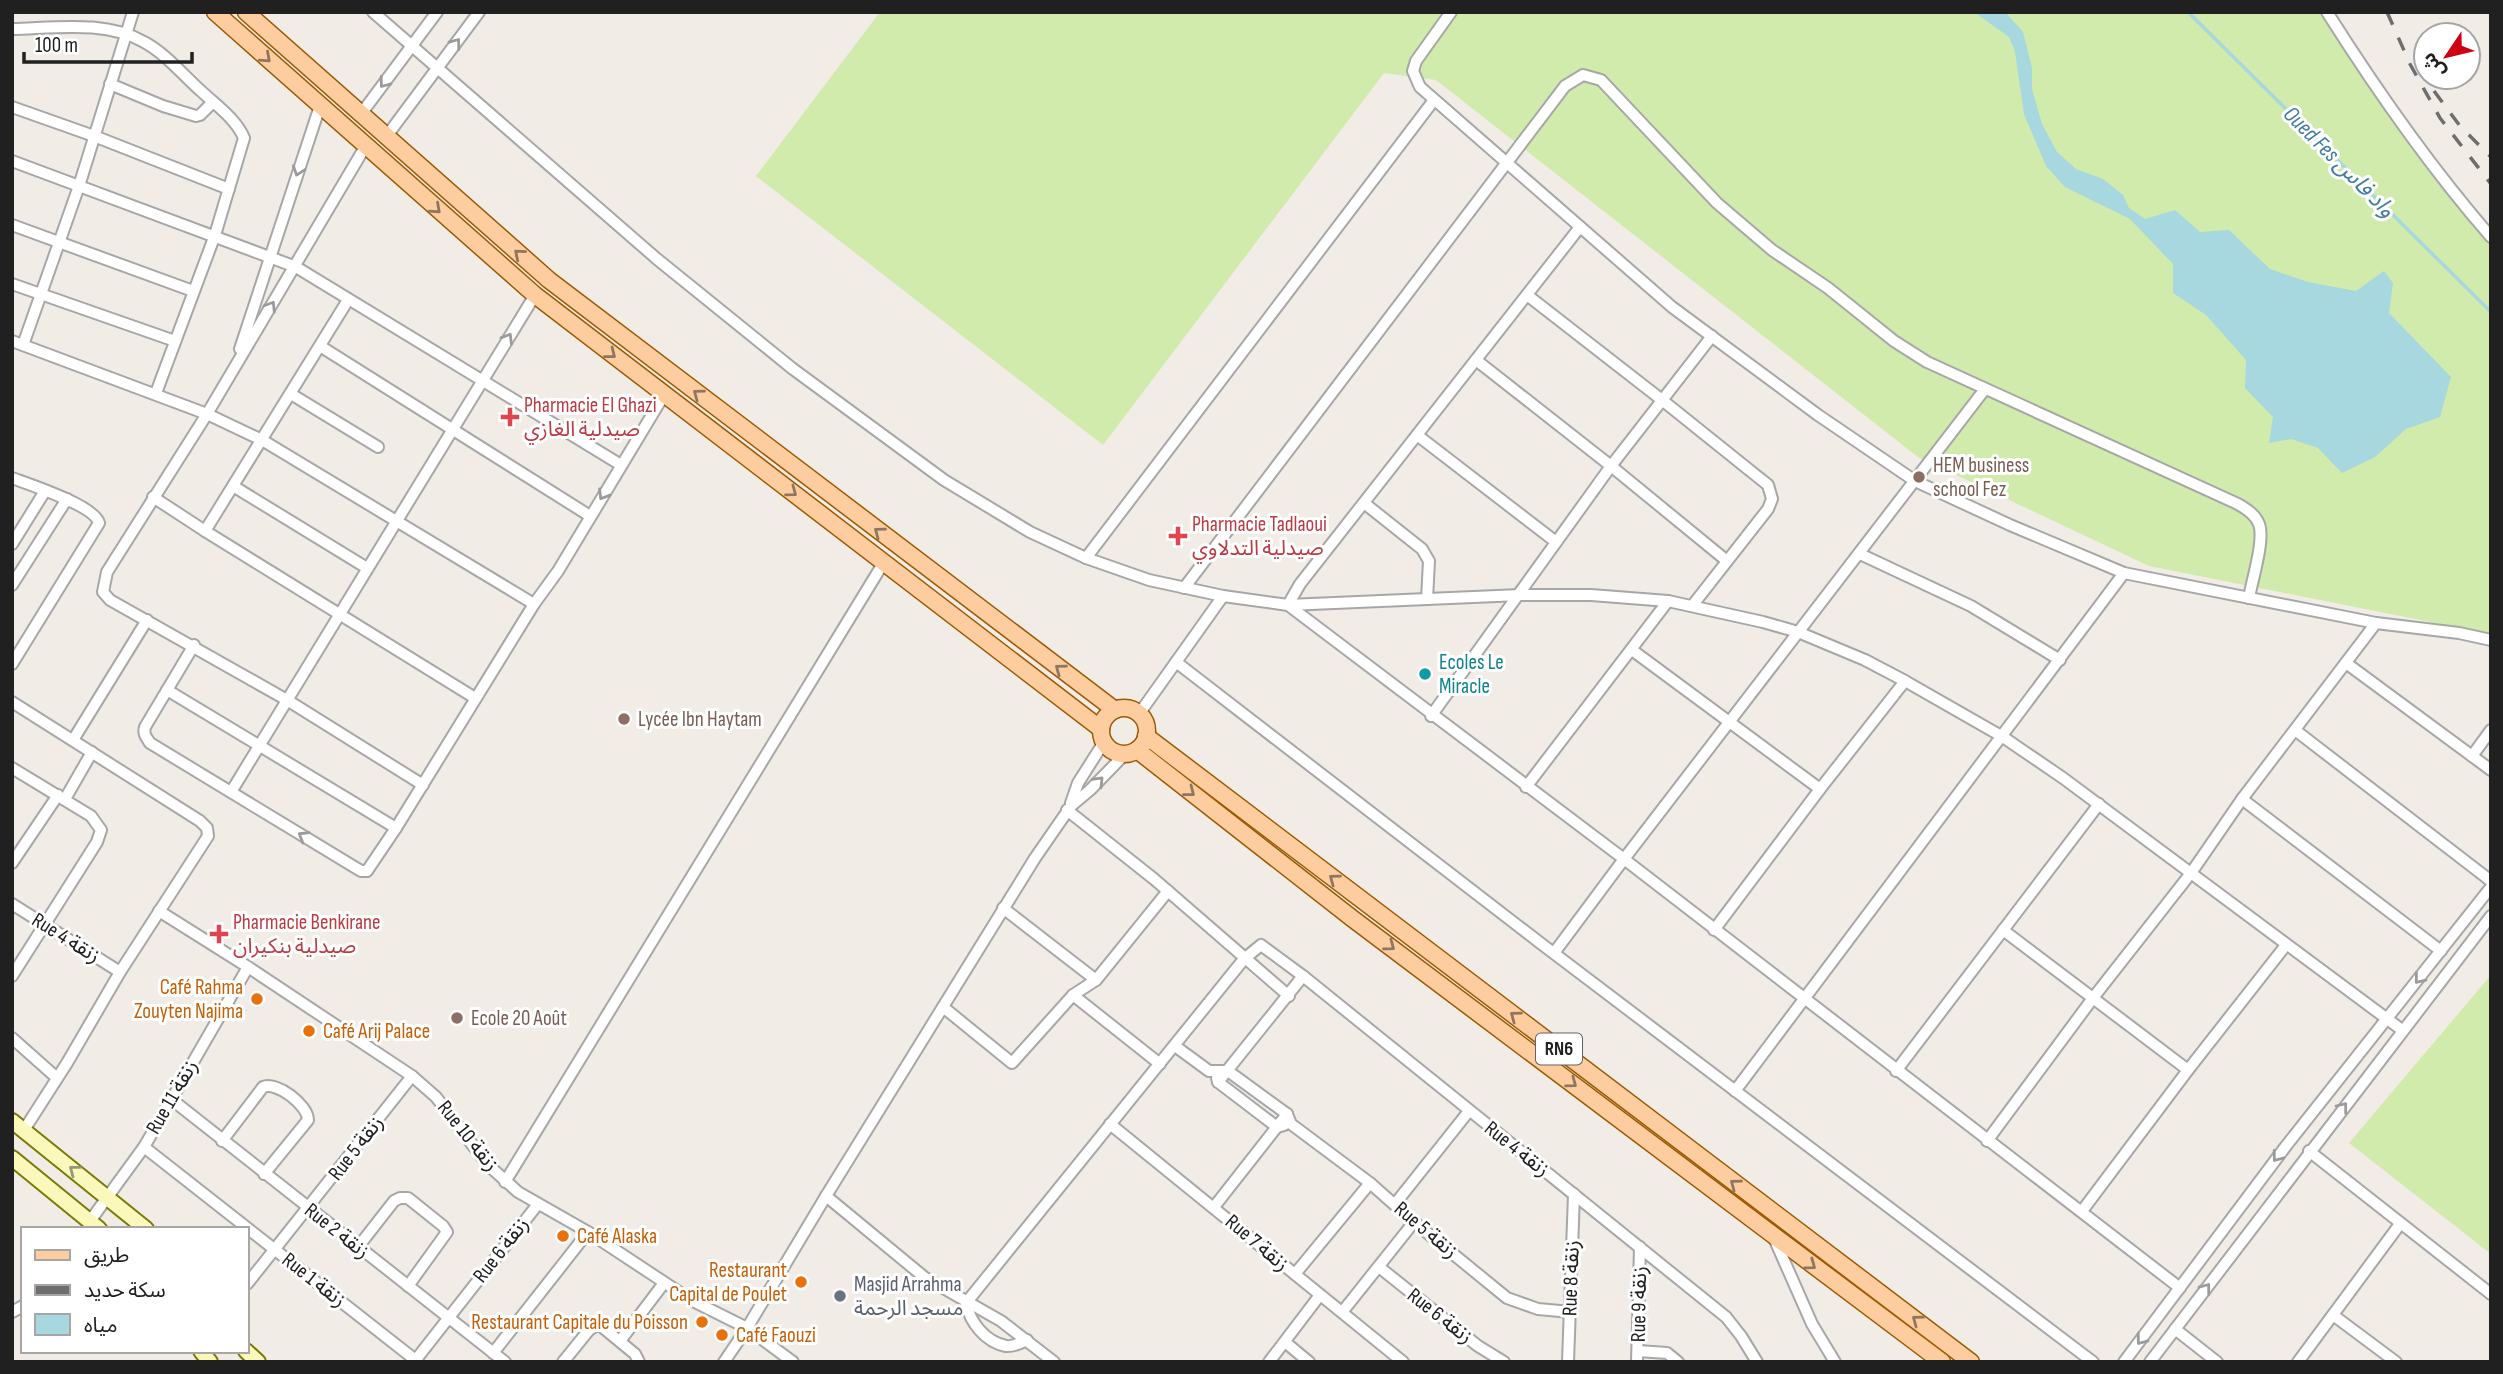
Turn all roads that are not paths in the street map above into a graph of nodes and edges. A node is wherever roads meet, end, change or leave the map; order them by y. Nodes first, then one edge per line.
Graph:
1 (133, 12) edge
2 (215, 12) edge
3 (246, 12) edge
4 (373, 12) edge
5 (437, 12) edge
6 (479, 12) edge
7 (1451, 12) edge
8 (2327, 12) edge
9 (12, 29) edge
10 (126, 33) junction
11 (412, 45) junction
12 (438, 67) junction
13 (110, 84) junction
14 (1434, 100) junction
15 (212, 102) junction
16 (320, 106) junction
17 (12, 107) edge
18 (361, 114) junction
19 (94, 136) junction
20 (386, 137) junction
21 (365, 147) junction
22 (12, 162) edge
23 (1508, 163) junction
24 (79, 186) junction
25 (229, 189) junction
26 (12, 225) edge
27 (1580, 227) junction
28 (215, 235) junction
29 (2491, 237) edge
30 (59, 241) junction
31 (269, 256) junction
32 (296, 267) junction
33 (12, 284) edge
34 (193, 291) junction
35 (42, 294) junction
36 (535, 295) junction
37 (1527, 295) junction
38 (348, 300) junction
39 (1712, 336) junction
40 (175, 341) junction
41 (18, 343) edge
42 (320, 346) junction
43 (1476, 360) junction
44 (235, 364) junction
45 (482, 382) junction
46 (1985, 389) junction
47 (156, 394) junction
48 (291, 394) junction
49 (664, 395) junction
50 (1662, 400) junction
51 (207, 414) junction
52 (453, 429) junction
53 (1417, 435) junction
54 (262, 440) junction
55 (378, 447) dead end
56 (621, 465) junction
57 (1611, 466) junction
58 (13, 478) edge
59 (1915, 481) junction
60 (233, 486) junction
61 (45, 491) junction
62 (153, 497) junction
63 (67, 499) junction
64 (1364, 503) junction
65 (590, 516) junction
66 (397, 520) junction
67 (205, 531) junction
68 (1556, 542) junction
69 (12, 544) edge
70 (1860, 554) junction
71 (1086, 558) junction
72 (1727, 561) junction
73 (884, 562) junction
74 (367, 568) junction
75 (2124, 573) junction
76 (12, 585) edge
77 (1184, 588) junction
78 (1520, 595) junction
79 (1223, 596) junction
80 (2249, 598) junction
81 (1427, 599) junction
82 (1668, 601) junction
83 (534, 604) junction
84 (1289, 606) junction
85 (1692, 606) junction
86 (339, 614) junction
87 (147, 620) junction
88 (2376, 623) junction
89 (1798, 632) junction
90 (2491, 640) edge
91 (194, 645) junction
92 (1632, 650) junction
93 (2060, 660) junction
94 (1176, 662) junction
95 (2346, 663) junction
96 (12, 664) edge
97 (1905, 681) junction
98 (167, 690) junction
99 (475, 698) junction
100 (288, 700) junction
101 (12, 702) edge
102 (1115, 710) junction
103 (1139, 714) junction
104 (1431, 716) junction
105 (1728, 723) junction
106 (2295, 730) junction
107 (2491, 730) edge
108 (1103, 736) junction
109 (1146, 736) junction
110 (2003, 737) junction
111 (73, 740) junction
112 (259, 746) junction
113 (92, 752) junction
114 (1131, 752) junction
115 (2472, 756) junction
116 (12, 768) edge
117 (2491, 770) edge
118 (423, 785) junction
119 (1526, 787) junction
120 (1820, 789) junction
121 (231, 792) junction
122 (61, 797) junction
123 (2242, 799) junction
124 (2099, 804) junction
125 (1069, 808) junction
126 (396, 828) junction
127 (1624, 859) junction
128 (12, 863) edge
129 (2191, 873) junction
130 (2491, 881) edge
131 (2491, 887) edge
132 (1168, 891) junction
133 (12, 904) edge
134 (1003, 908) junction
135 (159, 911) junction
136 (2491, 916) edge
137 (46, 926) junction
138 (1714, 930) junction
139 (2003, 930) junction
140 (2286, 945) junction
141 (2441, 951) junction
142 (1554, 953) junction
143 (1244, 958) junction
144 (248, 967) junction
145 (120, 972) junction
146 (12, 976) edge
147 (1303, 976) junction
148 (1096, 980) junction
149 (1073, 995) junction
150 (1289, 996) junction
151 (2093, 998) junction
152 (1804, 999) junction
153 (943, 1007) junction
154 (2387, 1019) junction
155 (2402, 1030) junction
156 (12, 1038) edge
157 (1175, 1046) junction
158 (1160, 1064) junction
159 (2189, 1070) junction
160 (1228, 1071) junction
161 (1896, 1071) junction
162 (412, 1076) junction
163 (1216, 1077) junction
164 (57, 1078) junction
165 (1735, 1091) junction
166 (172, 1100) junction
167 (1469, 1111) junction
168 (1289, 1119) junction
169 (1110, 1124) junction
170 (18, 1126) edge
171 (1277, 1127) junction
172 (222, 1140) junction
173 (1987, 1141) junction
174 (144, 1147) junction
175 (2309, 1151) junction
176 (12, 1158) edge
177 (264, 1174) junction
178 (505, 1182) junction
179 (1370, 1183) junction
180 (1574, 1194) junction
181 (826, 1196) junction
182 (109, 1197) junction
183 (538, 1204) junction
184 (1395, 1204) junction
185 (1214, 1207) junction
186 (308, 1209) junction
187 (2082, 1212) junction
188 (1414, 1222) junction
189 (2400, 1224) junction
190 (94, 1225) edge
191 (144, 1227) edge
192 (246, 1227) edge
193 (248, 1229) edge
194 (588, 1232) junction
195 (1774, 1238) junction
196 (358, 1247) junction
197 (1640, 1247) junction
198 (275, 1250) junction
199 (1379, 1267) junction
200 (1295, 1274) junction
201 (248, 1283) edge
202 (664, 1283) junction
203 (408, 1286) junction
204 (2180, 1288) junction
205 (2491, 1294) edge
206 (1320, 1295) junction
207 (966, 1303) junction
208 (1343, 1311) junction
209 (1570, 1311) junction
210 (2333, 1315) junction
211 (448, 1317) junction
212 (747, 1328) junction
213 (2175, 1329) junction
214 (1027, 1340) junction
215 (620, 1341) junction
216 (1285, 1342) junction
217 (494, 1353) junction
218 (1637, 1356) edge
219 (416, 1361) edge
220 (505, 1362) edge
221 (563, 1362) edge
222 (639, 1362) edge
223 (724, 1362) edge
224 (793, 1362) edge
225 (1054, 1362) edge
226 (1269, 1362) edge
227 (1309, 1362) edge
228 (1404, 1362) edge
229 (1504, 1362) edge
230 (1568, 1362) edge
231 (1678, 1362) edge
232 (1756, 1362) edge
233 (1835, 1362) edge
234 (1942, 1362) edge
235 (1971, 1362) edge
236 (2093, 1362) edge
237 (2124, 1362) edge
238 (2150, 1362) edge
239 (2217, 1362) edge
240 (2298, 1362) edge
241 (2396, 1362) edge

1 - 10 street
2 -> 16 main road, RN6
3 - 18 main road
4 - 11 street
5 - 11 street
12 -> 6 street
7 - 14 street
8 - 29 street
9 - 10 street
10 - 13 street
10 - 15 street
11 - 12 street
11 -> 18 street
12 - 20 street
12 - 71 street
13 - 15 street
13 - 19 street
14 - 23 street
14 - 71 street
15 - 25 street
16 - 21 main road, RN6
16 -> 31 street
17 - 19 street
18 - 20 main road
19 - 24 street
19 - 25 street
102 -> 20 main road
21 - 32 street
21 -> 36 main road, RN6
22 - 24 street
23 - 27 street
23 - 46 street
23 - 77 street
24 - 28 street
24 - 30 street
25 - 28 street
26 - 30 street
27 - 37 street
27 - 39 street
28 - 31 street
28 - 34 street
30 - 34 street
30 - 35 street
31 - 32 street
31 - 44 street
32 - 38 street
44 -> 32 street
33 - 35 street
34 - 40 street
35 - 40 street
35 - 41 street
45 -> 36 street
36 -> 49 main road, RN6
37 - 43 street
37 - 50 street
38 - 42 street
38 - 45 street
39 - 50 street
39 - 59 street
40 - 47 street
41 - 47 street
42 - 48 street
42 - 52 street
43 - 53 street
43 - 57 street
44 - 51 street
45 - 52 street
45 - 56 street
46 - 59 street
46 - 80 street
47 - 51 street
48 - 54 street
48 - 55 street
49 - 56 street
49 -> 73 main road, RN6
50 - 57 street
50 - 72 street
51 - 54 street
51 - 62 street
52 - 65 street
52 - 66 street
53 - 64 street
53 - 68 street
54 - 60 street
54 - 66 street
56 -> 65 street
57 - 68 street
57 - 72 street
58 - 61 street
59 - 70 street
59 - 75 street
60 - 67 street
60 - 74 street
61 - 63 street
61 - 69 street
62 - 67 street
62 - 87 street
63 - 76 street
63 - 96 street
64 - 81 street
64 - 84 street
65 - 83 street
66 - 74 street
66 - 83 street
67 - 86 street
68 - 78 street
70 - 89 street
70 - 93 street
71 - 77 street
72 - 85 street
73 - 108 main road, RN6
73 - 178 street
74 - 86 street
75 - 80 street
75 - 93 street
77 - 79 street
78 - 81 street
78 - 82 street
78 - 104 street
79 - 84 street
79 - 94 street
80 - 88 street
81 - 84 street
82 - 85 street
82 - 92 street
83 - 99 street
84 - 104 street
85 - 89 street
86 - 99 street
86 - 100 street
87 - 91 street
87 - 111 street
88 - 90 street
88 - 95 street
89 - 97 street
89 - 105 street
91 - 98 street
91 - 100 street
92 - 105 street
92 - 119 street
93 - 110 street
94 - 103 street
94 - 142 street
95 - 106 street
95 - 115 street
97 - 110 street
97 - 120 street
98 - 112 street
98 - 121 street
99 - 118 street
100 - 112 street
100 - 118 street
101 - 111 street
102 - 103 main road
102 - 108 main road
103 - 109 main road
104 - 119 street
105 - 120 street
105 - 127 street
106 - 123 street
106 - 130 street
107 - 115 street
108 - 114 main road, RN6
108 - 125 street
109 - 114 main road
235 -> 109 main road, RN6
110 - 124 street
110 - 152 street
111 - 113 street
112 - 121 street
112 - 126 street
113 - 122 street
113 - 135 street
125 -> 114 street
114 -> 195 main road, RN6
115 - 117 street
116 - 122 street
118 - 126 street
119 - 127 street
120 - 138 street
126 -> 121 street
122 - 128 street
122 - 137 street
123 - 129 street
123 - 141 street
124 - 129 street
124 - 139 street
125 - 132 street
125 - 134 street
127 - 138 street
127 - 142 street
129 - 140 street
129 - 151 street
131 - 141 street
132 - 143 street
132 - 148 street
133 - 137 street, Rue 4 زنقة
134 - 148 street
134 - 153 street
135 - 144 street, Rue 10 زنقة
135 - 145 street
136 - 155 street
137 - 145 street, Rue 4 زنقة
137 - 146 street
138 - 152 street
139 - 151 street
139 - 161 street
140 - 154 street
140 - 159 street
141 -> 154 street
142 - 165 street
143 - 147 street, Rue 4 زنقة
143 - 150 street
143 - 157 street
144 - 162 street, Rue 10 زنقة
144 - 166 street, Rue 11 زنقة
145 - 164 street
147 - 150 street
147 - 167 street, Rue 4 زنقة
148 - 149 street
149 - 153 street
149 - 158 street
150 - 160 street
151 - 159 street
151 - 173 street
152 - 161 street
152 - 165 street
153 - 181 street
154 - 155 street
154 -> 204 street
175 -> 155 street
156 - 164 street
157 - 158 street
157 - 163 street
158 - 169 street
159 - 187 street
160 - 163 street
160 - 168 street, Rue 5 زنقة
161 - 173 street
162 - 178 street, Rue 10 زنقة
162 - 186 street, Rue 5 زنقة
163 - 171 street
164 - 170 street
165 - 236 street
166 - 172 street, Rue 2 زنقة
166 - 174 street, Rue 11 زنقة
167 - 180 street, Rue 4 زنقة
167 - 184 street
168 - 171 street
168 - 179 street, Rue 5 زنقة
169 - 185 street, Rue 7 زنقة
169 - 207 street
182 -> 170 street
171 - 185 street
172 - 177 street, Rue 2 زنقة
172 - 177 street
173 - 187 street
174 - 182 street, Rue 11 زنقة
174 - 192 street, Rue 1 زنقة
175 - 189 street
213 -> 175 street
176 - 190 street
177 - 186 street, Rue 2 زنقة
178 - 183 street, Rue 10 زنقة
179 - 184 street, Rue 5 زنقة
179 - 200 street
180 - 197 street, Rue 4 زنقة
180 - 209 street, Rue 8 زنقة
181 - 207 street
181 - 212 street
182 - 190 street, Rue 11 زنقة
182 - 191 street
183 - 194 street, Rue 10 زنقة
183 - 211 street, Rue 6 زنقة
184 - 188 street, Rue 5 زنقة
185 - 200 street, Rue 7 زنقة
186 - 196 street, Rue 2 زنقة
186 - 198 street, Rue 5 زنقة
187 - 204 street
188 - 199 street
188 - 209 street, Rue 5 زنقة
189 - 205 street
189 - 210 street
193 - 198 street, Rue 1 زنقة
194 - 202 street, Rue 10 زنقة
194 - 217 street
195 - 233 street
195 -> 234 main road, RN6
196 - 203 street, Rue 2 زنقة
196 - 203 street
197 - 218 street, Rue 9 زنقة
197 - 232 street, Rue 4 زنقة
198 - 201 street, Rue 5 زنقة
198 - 219 street, Rue 1 زنقة
199 - 208 street
199 - 229 street, Rue 6 زنقة
200 - 206 street, Rue 7 زنقة
202 - 212 street, Rue 10 زنقة
202 - 215 street
203 - 211 street, Rue 2 زنقة
204 -> 237 street
206 - 208 street, Rue 7 زنقة
206 - 216 street
207 - 214 street
207 - 214 street
208 - 228 street, Rue 7 زنقة
209 - 230 street, Rue 8 زنقة
210 - 240 street
210 - 241 street
211 - 217 street, Rue 2 زنقة
211 - 219 street, Rue 6 زنقة
212 - 223 street
212 - 224 street, Rue 10 زنقة
213 - 238 street
213 - 239 street
214 - 225 street
215 - 221 street
215 - 222 street
216 - 226 street
216 - 227 street
217 - 220 street, Rue 2 زنقة
218 - 231 street

